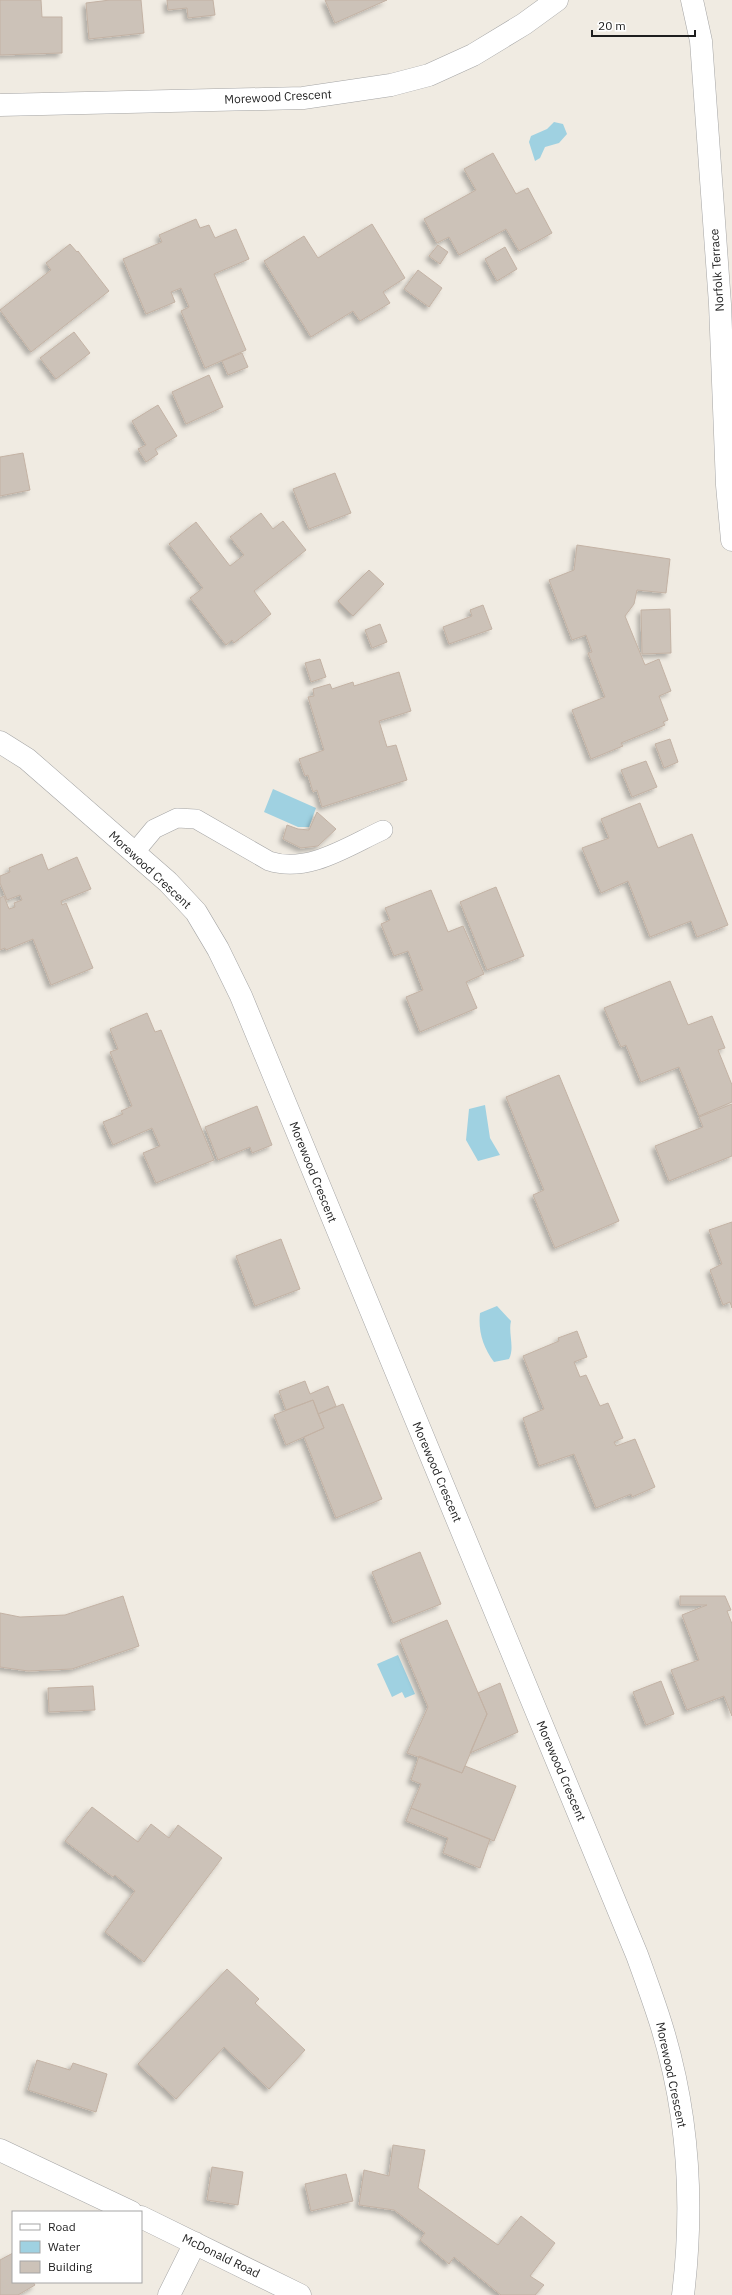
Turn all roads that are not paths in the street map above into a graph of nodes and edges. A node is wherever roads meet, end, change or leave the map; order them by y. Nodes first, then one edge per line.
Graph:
1 (557, 0) edge
2 (692, 0) edge
3 (0, 105) edge
4 (732, 540) edge
5 (0, 742) edge
6 (383, 830) dead end
7 (134, 853) junction
8 (0, 2150) edge
9 (128, 2211) edge
10 (142, 2217) edge
11 (195, 2243) junction
12 (169, 2295) edge
13 (300, 2295) edge
14 (683, 2295) edge

1 - 3 street, Morewood Crescent
2 - 4 street, Norfolk Terrace
5 - 7 street, Morewood Crescent
6 - 7 lane
7 - 14 street, Morewood Crescent
8 - 9 street
10 - 11 street, McDonald Road
11 - 12 street
11 - 13 street, McDonald Road

